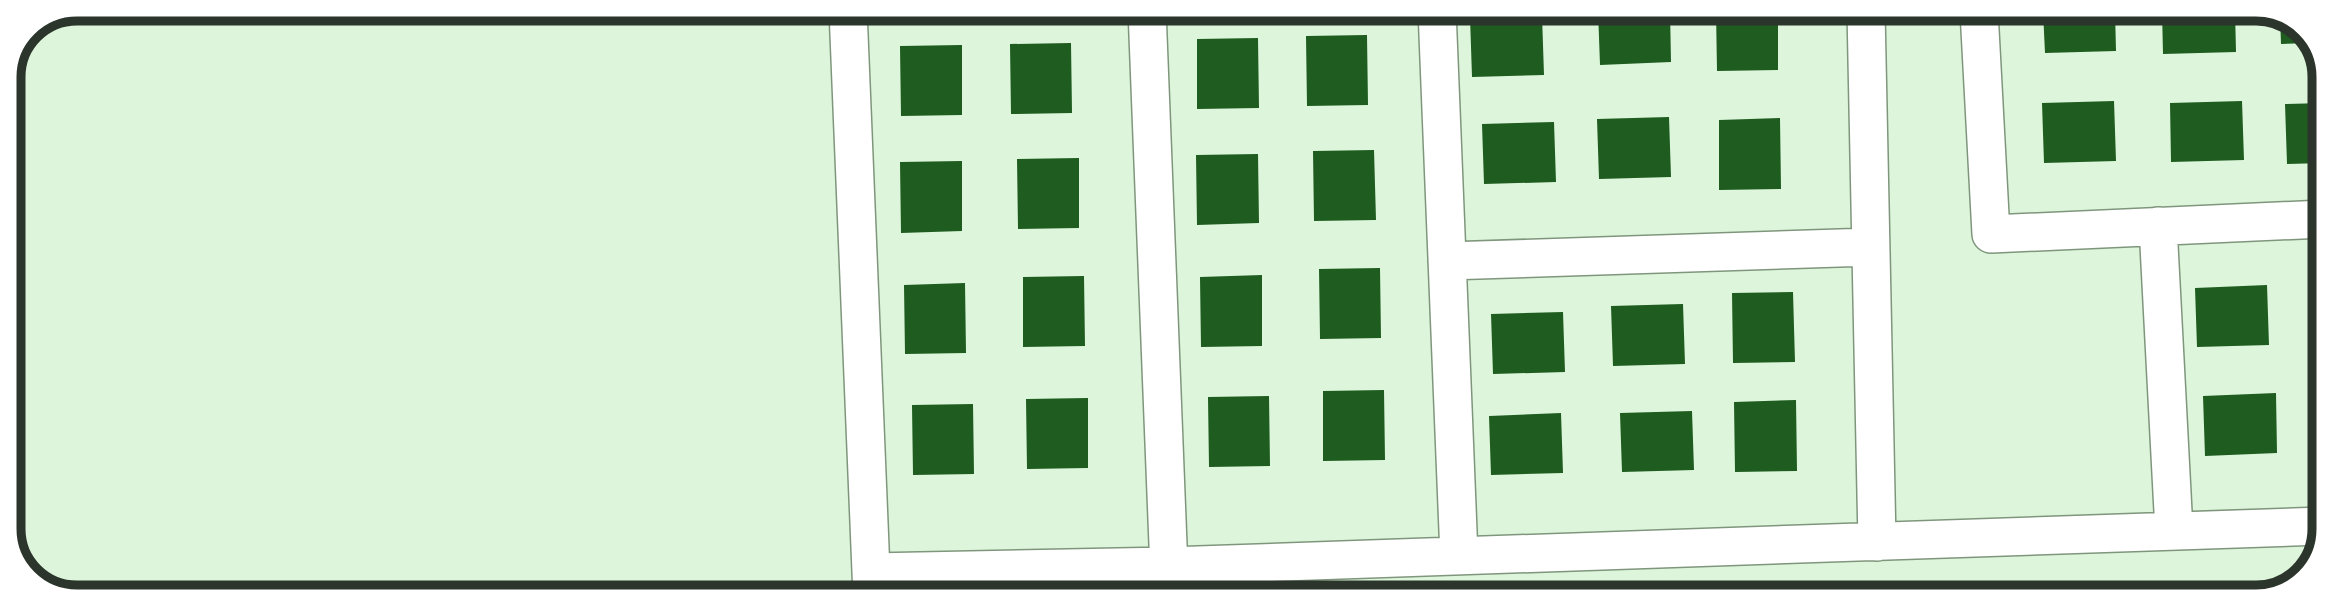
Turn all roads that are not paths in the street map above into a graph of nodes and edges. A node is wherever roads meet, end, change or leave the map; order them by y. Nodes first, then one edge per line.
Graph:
1 (848, 21) edge
2 (1147, 21) edge
3 (1437, 21) edge
4 (1866, 21) edge
5 (1980, 21) edge
6 (2312, 219) edge
7 (2158, 226) junction
8 (1870, 247) junction
9 (1447, 261) junction
10 (2312, 526) edge
11 (2174, 531) junction
12 (1877, 542) junction
13 (1459, 556) junction
14 (1169, 581) edge
15 (871, 584) edge

1 - 15 street
2 - 14 street
3 - 9 street
4 - 8 street
5 - 7 street
6 - 7 street
7 - 11 street
8 - 9 street
8 - 12 street
9 - 13 street
10 - 11 street
11 - 12 street
12 - 13 street
13 - 14 street
14 - 15 street

